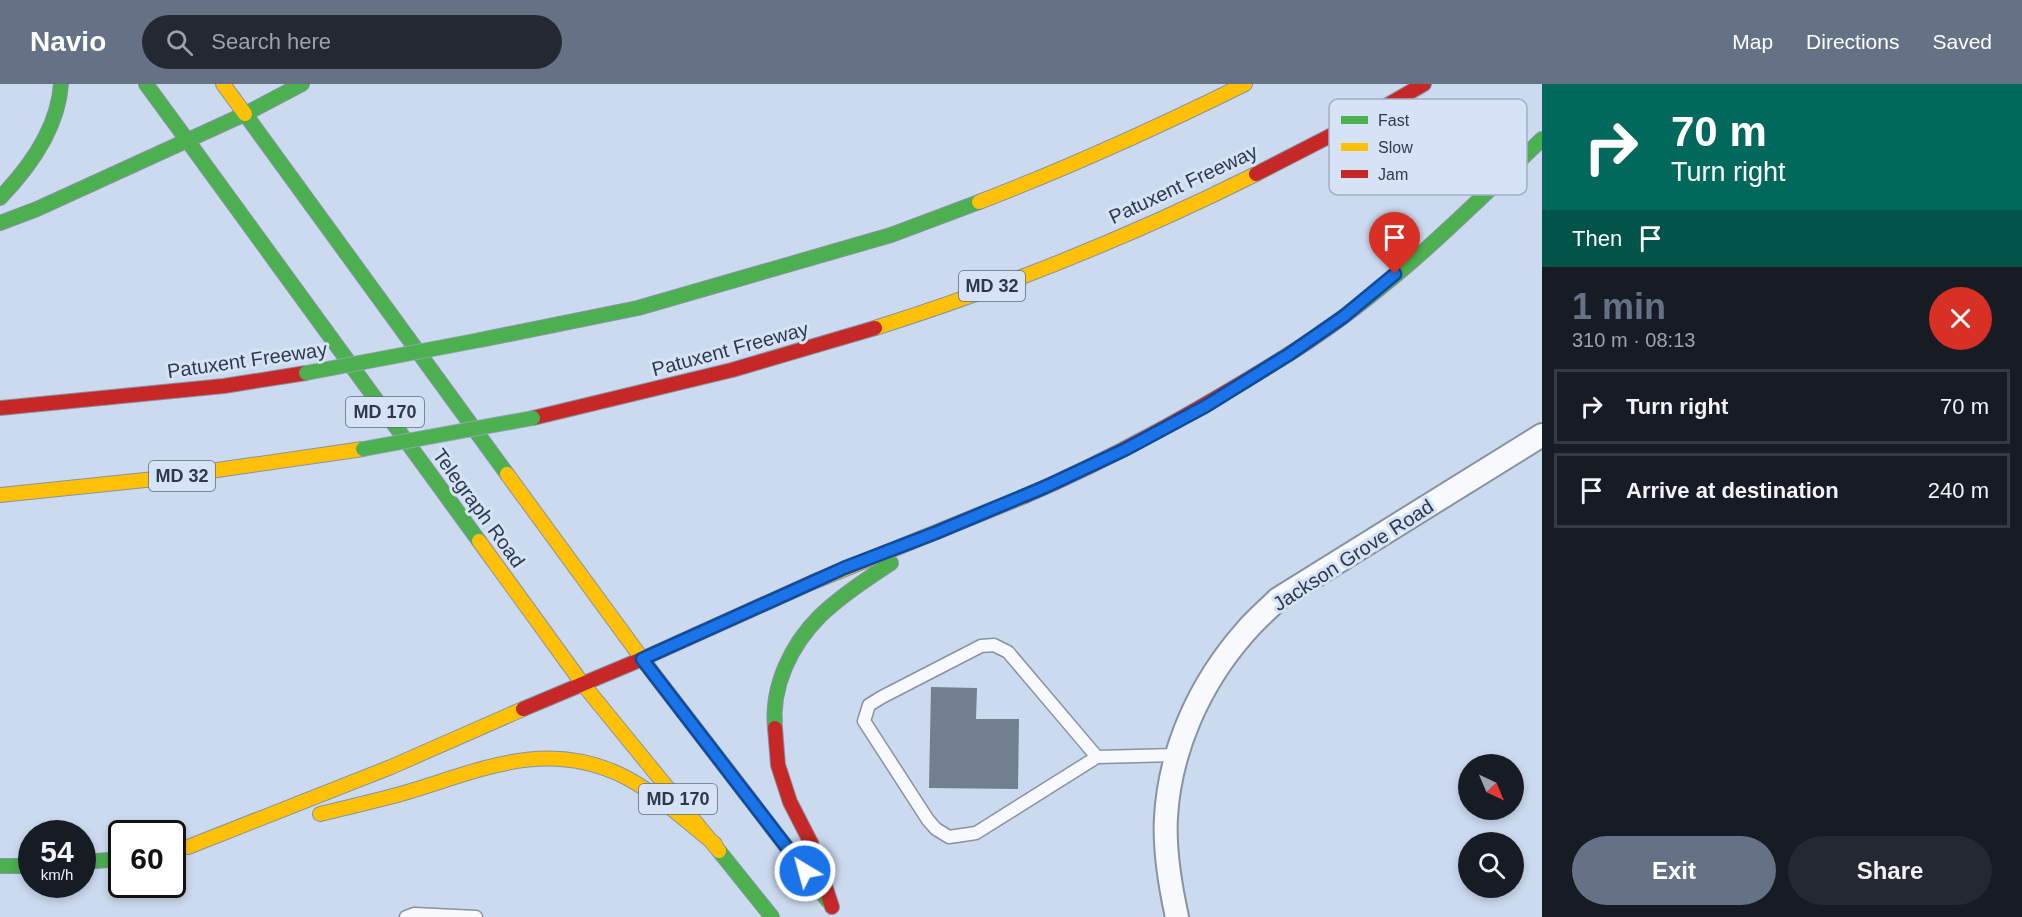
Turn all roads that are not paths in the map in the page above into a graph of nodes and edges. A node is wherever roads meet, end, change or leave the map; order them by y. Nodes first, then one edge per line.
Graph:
1 (61, 84) edge
2 (146, 84) edge
3 (223, 84) edge
4 (302, 84) edge
5 (1245, 84) edge
6 (1424, 84) edge
7 (1399, 99) edge
8 (244, 114) junction
9 (1329, 136) edge
10 (187, 140) junction
11 (1542, 140) edge
12 (1527, 154) edge
13 (1485, 195) edge
14 (0, 198) edge
15 (0, 223) edge
16 (0, 408) edge
17 (1542, 435) edge
18 (0, 495) edge
19 (935, 533) junction
20 (642, 659) junction
21 (582, 683) junction
22 (1176, 755) junction
23 (1097, 757) junction
24 (715, 844) junction
25 (188, 847) joint
26 (0, 866) edge
27 (18, 866) edge
28 (836, 912) edge
29 (406, 917) edge
30 (476, 917) edge
31 (772, 917) edge
32 (1177, 917) edge

1 - 14 main road
2 - 10 main road, Telegraph Road / MD 170
3 - 8 main road, MD 170
4 - 8 main road
5 - 16 main road, Patuxent Freeway, bridge
6 - 7 main road, Patuxent Freeway / MD 32, bridge
8 - 10 main road
8 - 20 main road, MD 170
9 - 18 main road, Patuxent Freeway / MD 32, bridge
10 - 15 main road
10 - 21 main road, Telegraph Road / MD 170
11 - 12 main road
13 - 19 main road
17 - 22 street, Jackson Grove Road
19 - 20 main road
19 - 28 main road
20 - 21 main road
20 - 28 main road, MD 170
21 - 24 main road, Telegraph Road / MD 170
21 - 25 main road
22 - 23 lane
22 - 32 street, Jackson Grove Road
23 - 23 lane
24 - 25 main road
24 - 31 main road, Telegraph Road / MD 170
26 - 27 main road
29 - 30 lane

